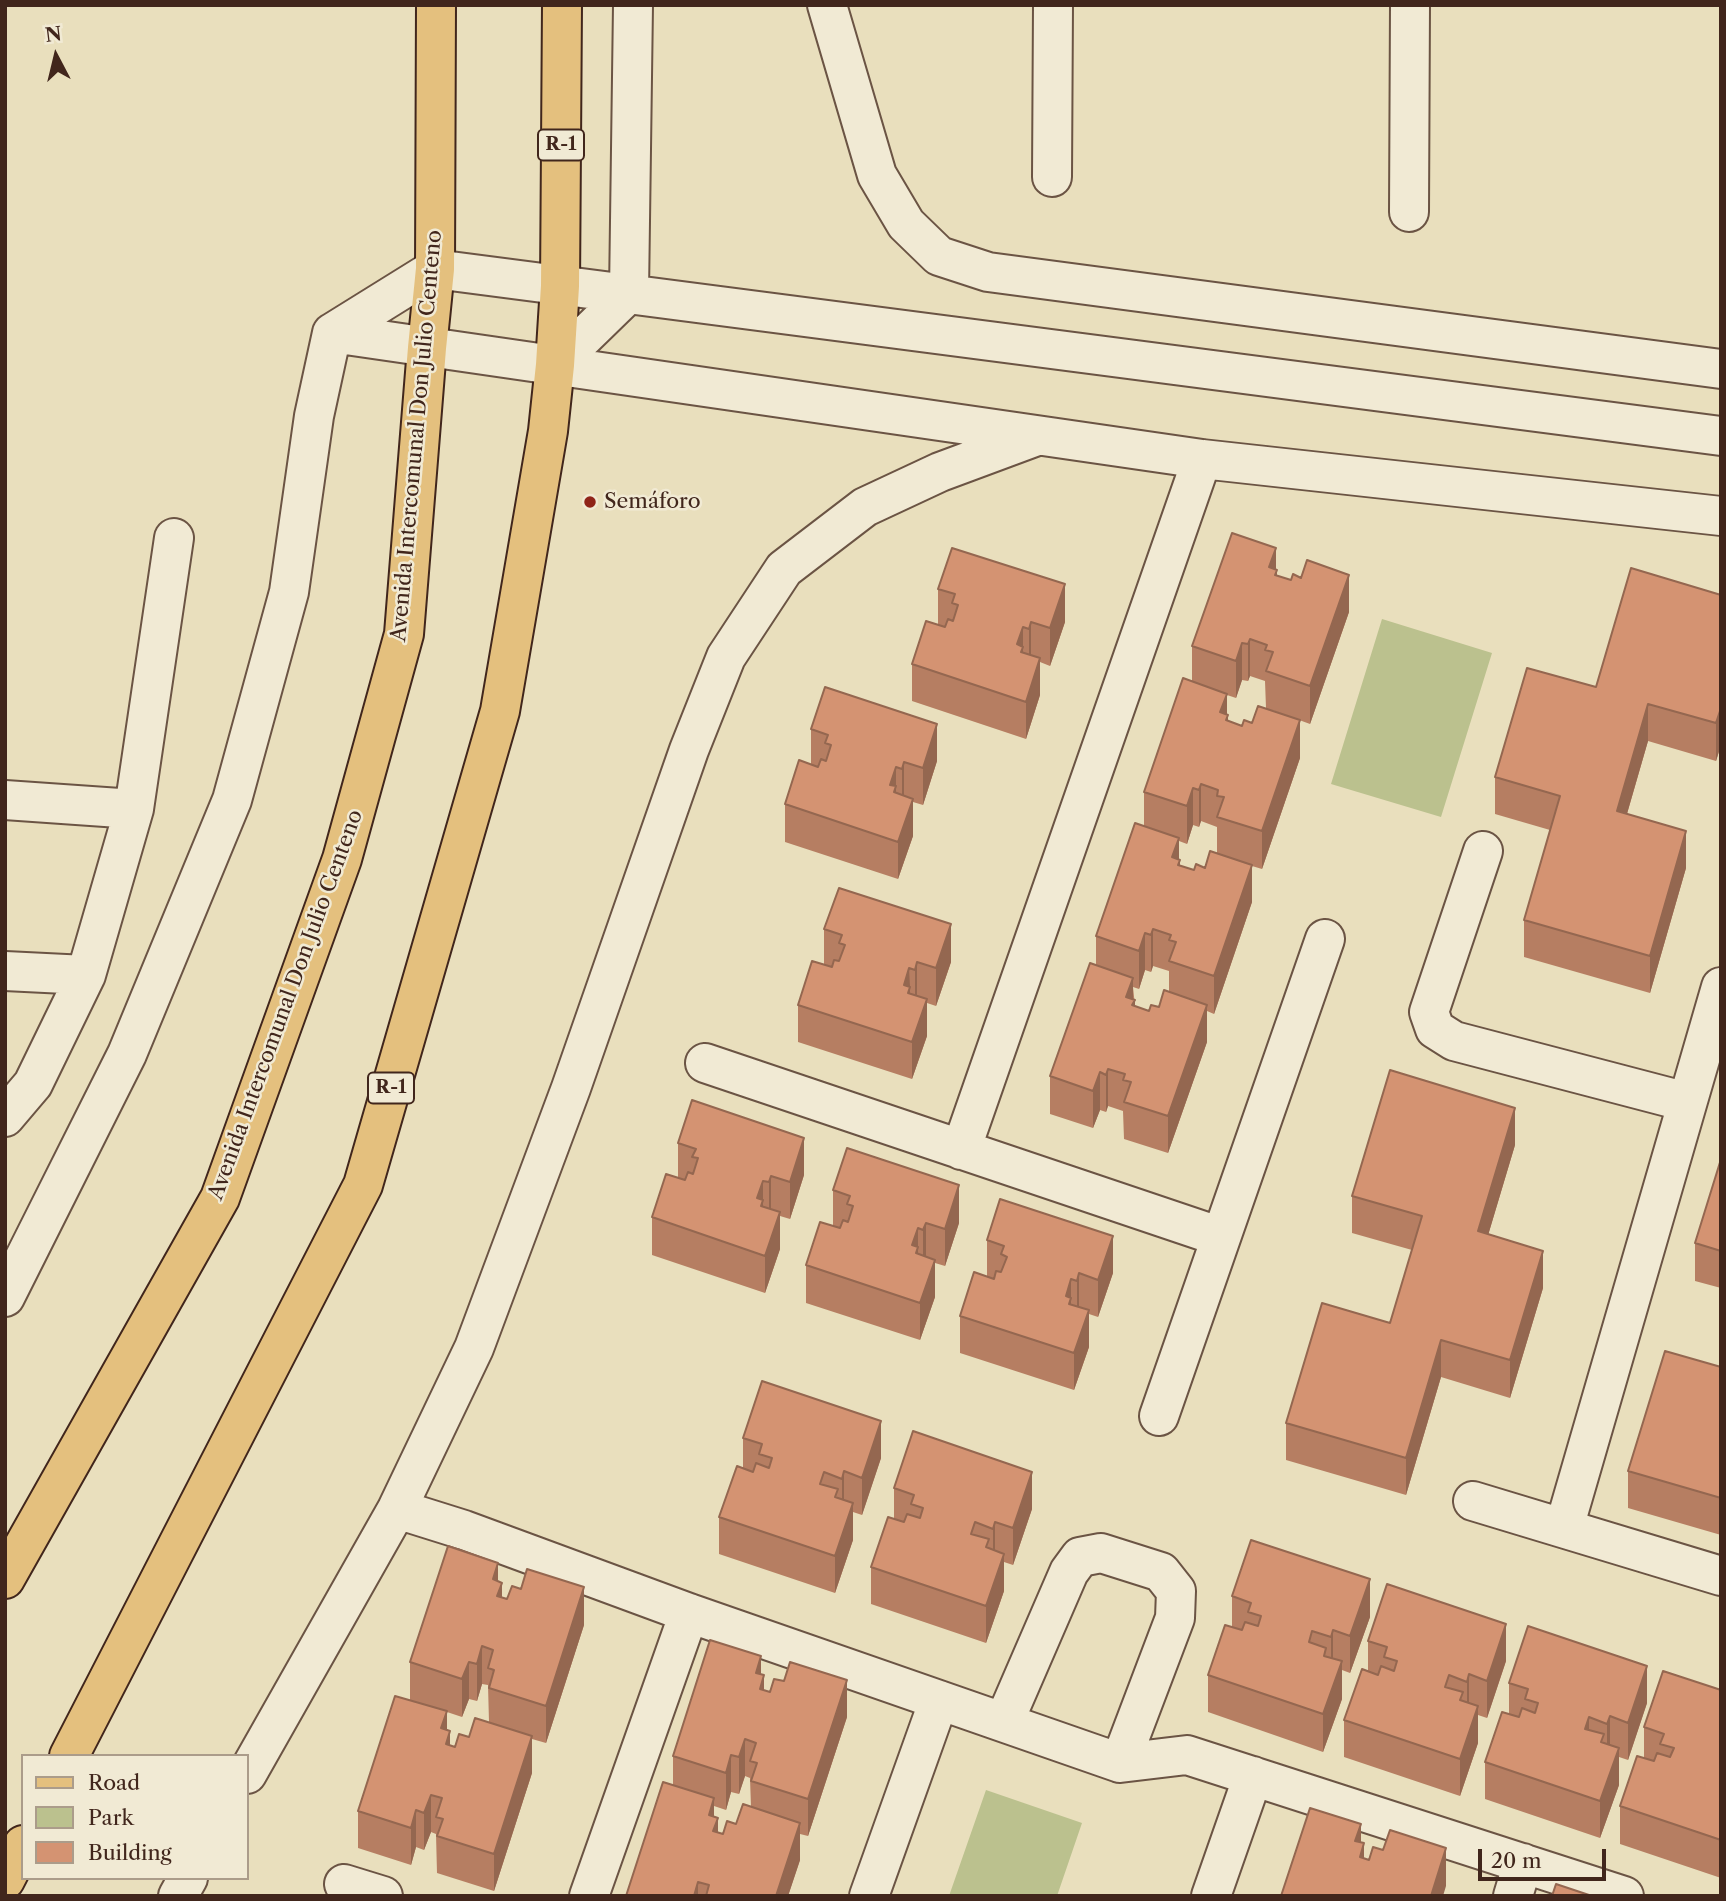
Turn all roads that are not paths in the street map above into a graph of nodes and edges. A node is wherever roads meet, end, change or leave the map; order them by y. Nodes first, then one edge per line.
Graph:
1 (436, 5) edge
2 (562, 5) edge
3 (633, 5) edge
4 (827, 5) edge
5 (1053, 5) edge
6 (1410, 5) edge
7 (1052, 177) dead end
8 (1409, 212) dead end
9 (435, 269) junction
10 (560, 285) junction
11 (629, 293) junction
12 (332, 333) junction
13 (426, 348) junction
14 (555, 365) junction
15 (1721, 369) edge
16 (1037, 436) junction
17 (1721, 436) edge
18 (1202, 458) junction
19 (1721, 516) edge
20 (174, 538) dead end
21 (5, 800) edge
22 (134, 810) junction
23 (1483, 851) dead end
24 (1325, 939) dead end
25 (5, 971) edge
26 (86, 975) junction
27 (1721, 987) edge
28 (705, 1063) dead end
29 (1687, 1102) junction
30 (5, 1117) edge
31 (961, 1150) junction
32 (1221, 1237) junction
33 (5, 1297) edge
34 (1159, 1416) dead end
35 (1474, 1501) dead end
36 (397, 1508) junction
37 (1564, 1528) junction
38 (1721, 1576) edge
39 (5, 1579) edge
40 (689, 1613) junction
41 (939, 1700) junction
42 (1004, 1722) junction
43 (70, 1754) edge
44 (1121, 1763) junction
45 (248, 1772) edge
46 (1253, 1776) junction
47 (21, 1849) edge
48 (5, 1880) edge
49 (187, 1880) edge
50 (1518, 1880) edge
51 (344, 1884) dead end
52 (178, 1896) edge
53 (383, 1896) edge
54 (589, 1896) edge
55 (869, 1896) edge
56 (1211, 1896) edge
57 (1624, 1896) edge

1 - 9 main road, Avenida Intercomunal Don Julio Centeno
2 - 10 main road, R-1
3 - 11 street
4 - 15 street
5 - 7 street
6 - 8 street
9 - 10 street
9 - 12 street
9 - 13 main road, Avenida Intercomunal Don Julio Centeno
10 - 11 street
10 - 14 main road, R-1
11 - 14 street
11 - 17 street
12 - 13 street
12 - 33 street
13 - 14 street
13 - 39 main road, Avenida Intercomunal Don Julio Centeno
14 - 16 street
14 - 43 main road, R-1
16 - 18 street
16 - 36 street
18 - 19 street
18 - 31 street
20 - 22 street
21 - 22 street
22 - 26 street
23 - 29 street
24 - 32 street
25 - 26 street
26 - 30 street
27 - 29 street
28 - 31 street
29 - 37 street
31 - 32 street
32 - 34 street
35 - 37 street
36 - 40 street
36 - 45 street
37 - 38 street
40 - 41 street
40 - 54 street
41 - 42 street
41 - 55 street
42 - 44 street
42 - 44 street
44 - 46 street
46 - 50 street
46 - 56 street
47 - 48 main road
49 - 52 street
50 - 57 street
51 - 53 street

